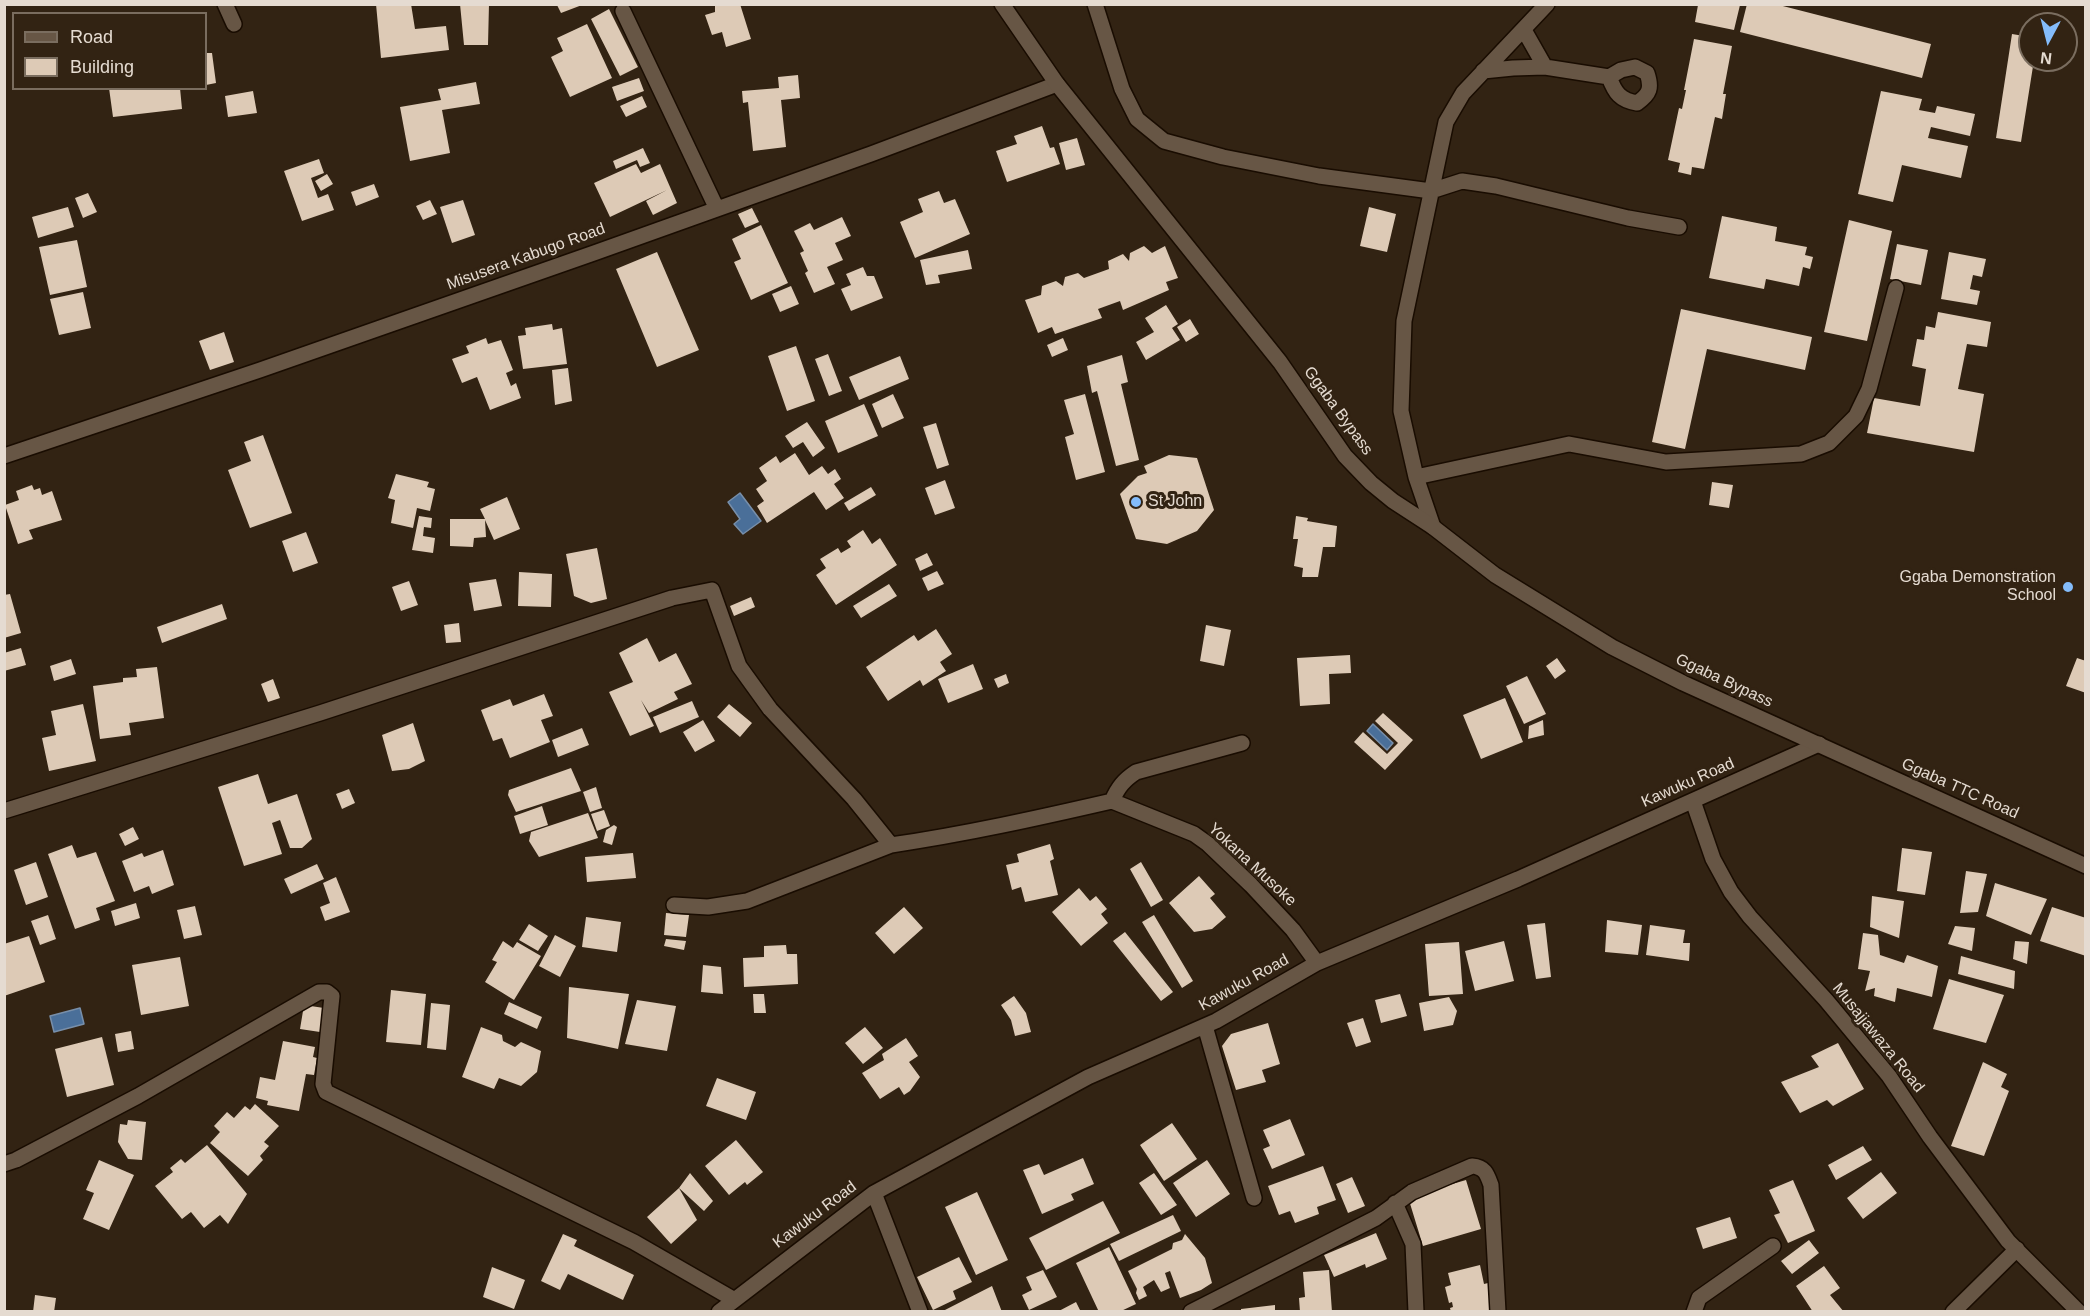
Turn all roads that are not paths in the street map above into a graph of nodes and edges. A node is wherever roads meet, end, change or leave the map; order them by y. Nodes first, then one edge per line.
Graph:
1 (225, 4) edge
2 (1002, 4) edge
3 (1095, 4) edge
4 (1547, 4) edge
5 (623, 11) dead end
6 (234, 24) dead end
7 (1524, 30) junction
8 (1545, 67) junction
9 (1483, 71) junction
10 (1609, 77) dead end
11 (1057, 84) junction
12 (1431, 191) junction
13 (717, 207) junction
14 (1679, 227) dead end
15 (1896, 288) dead end
16 (4, 456) edge
17 (1416, 477) junction
18 (1433, 527) junction
19 (1242, 744) dead end
20 (1819, 744) junction
21 (1112, 801) junction
22 (1693, 801) junction
23 (4, 811) edge
24 (891, 845) junction
25 (2085, 866) edge
26 (674, 905) dead end
27 (1317, 963) junction
28 (1204, 1026) junction
29 (4, 1164) edge
30 (874, 1193) junction
31 (1254, 1198) dead end
32 (1395, 1203) junction
33 (1773, 1246) dead end
34 (2017, 1248) junction
35 (733, 1299) junction
36 (719, 1311) edge
37 (920, 1311) edge
38 (1191, 1311) edge
39 (1416, 1311) edge
40 (1498, 1311) edge
41 (1694, 1311) edge
42 (1953, 1311) edge
43 (2079, 1311) edge

1 - 6 street
2 - 11 street, Ggaba Bypass
3 - 12 street
4 - 7 street
5 - 13 street
7 - 8 street
7 - 9 street
8 - 9 street
8 - 10 street
9 - 12 street
11 - 13 street, Misusera Kabugo Road
11 - 18 street, Ggaba Bypass
12 - 14 street
12 - 17 street
13 - 16 street, Misusera Kabugo Road
15 - 17 street
17 - 18 street
18 - 20 street, Ggaba Bypass
19 - 21 street
20 - 22 street, Kawuku Road
20 - 25 street, Ggaba TTC Road
21 - 24 street
21 - 27 street, Yokana Musoke
22 - 27 street, Kawuku Road
22 - 34 street, Musajjawaza Road
23 - 24 street
24 - 26 street
27 - 28 street, Kawuku Road
28 - 30 street, Kawuku Road
28 - 31 street
29 - 35 street
30 - 35 street, Kawuku Road
30 - 37 street
32 - 38 street
32 - 39 street
32 - 40 street
33 - 41 street
34 - 42 street
34 - 43 street, Musajjawaza Road
35 - 36 street, Kawuku Road

